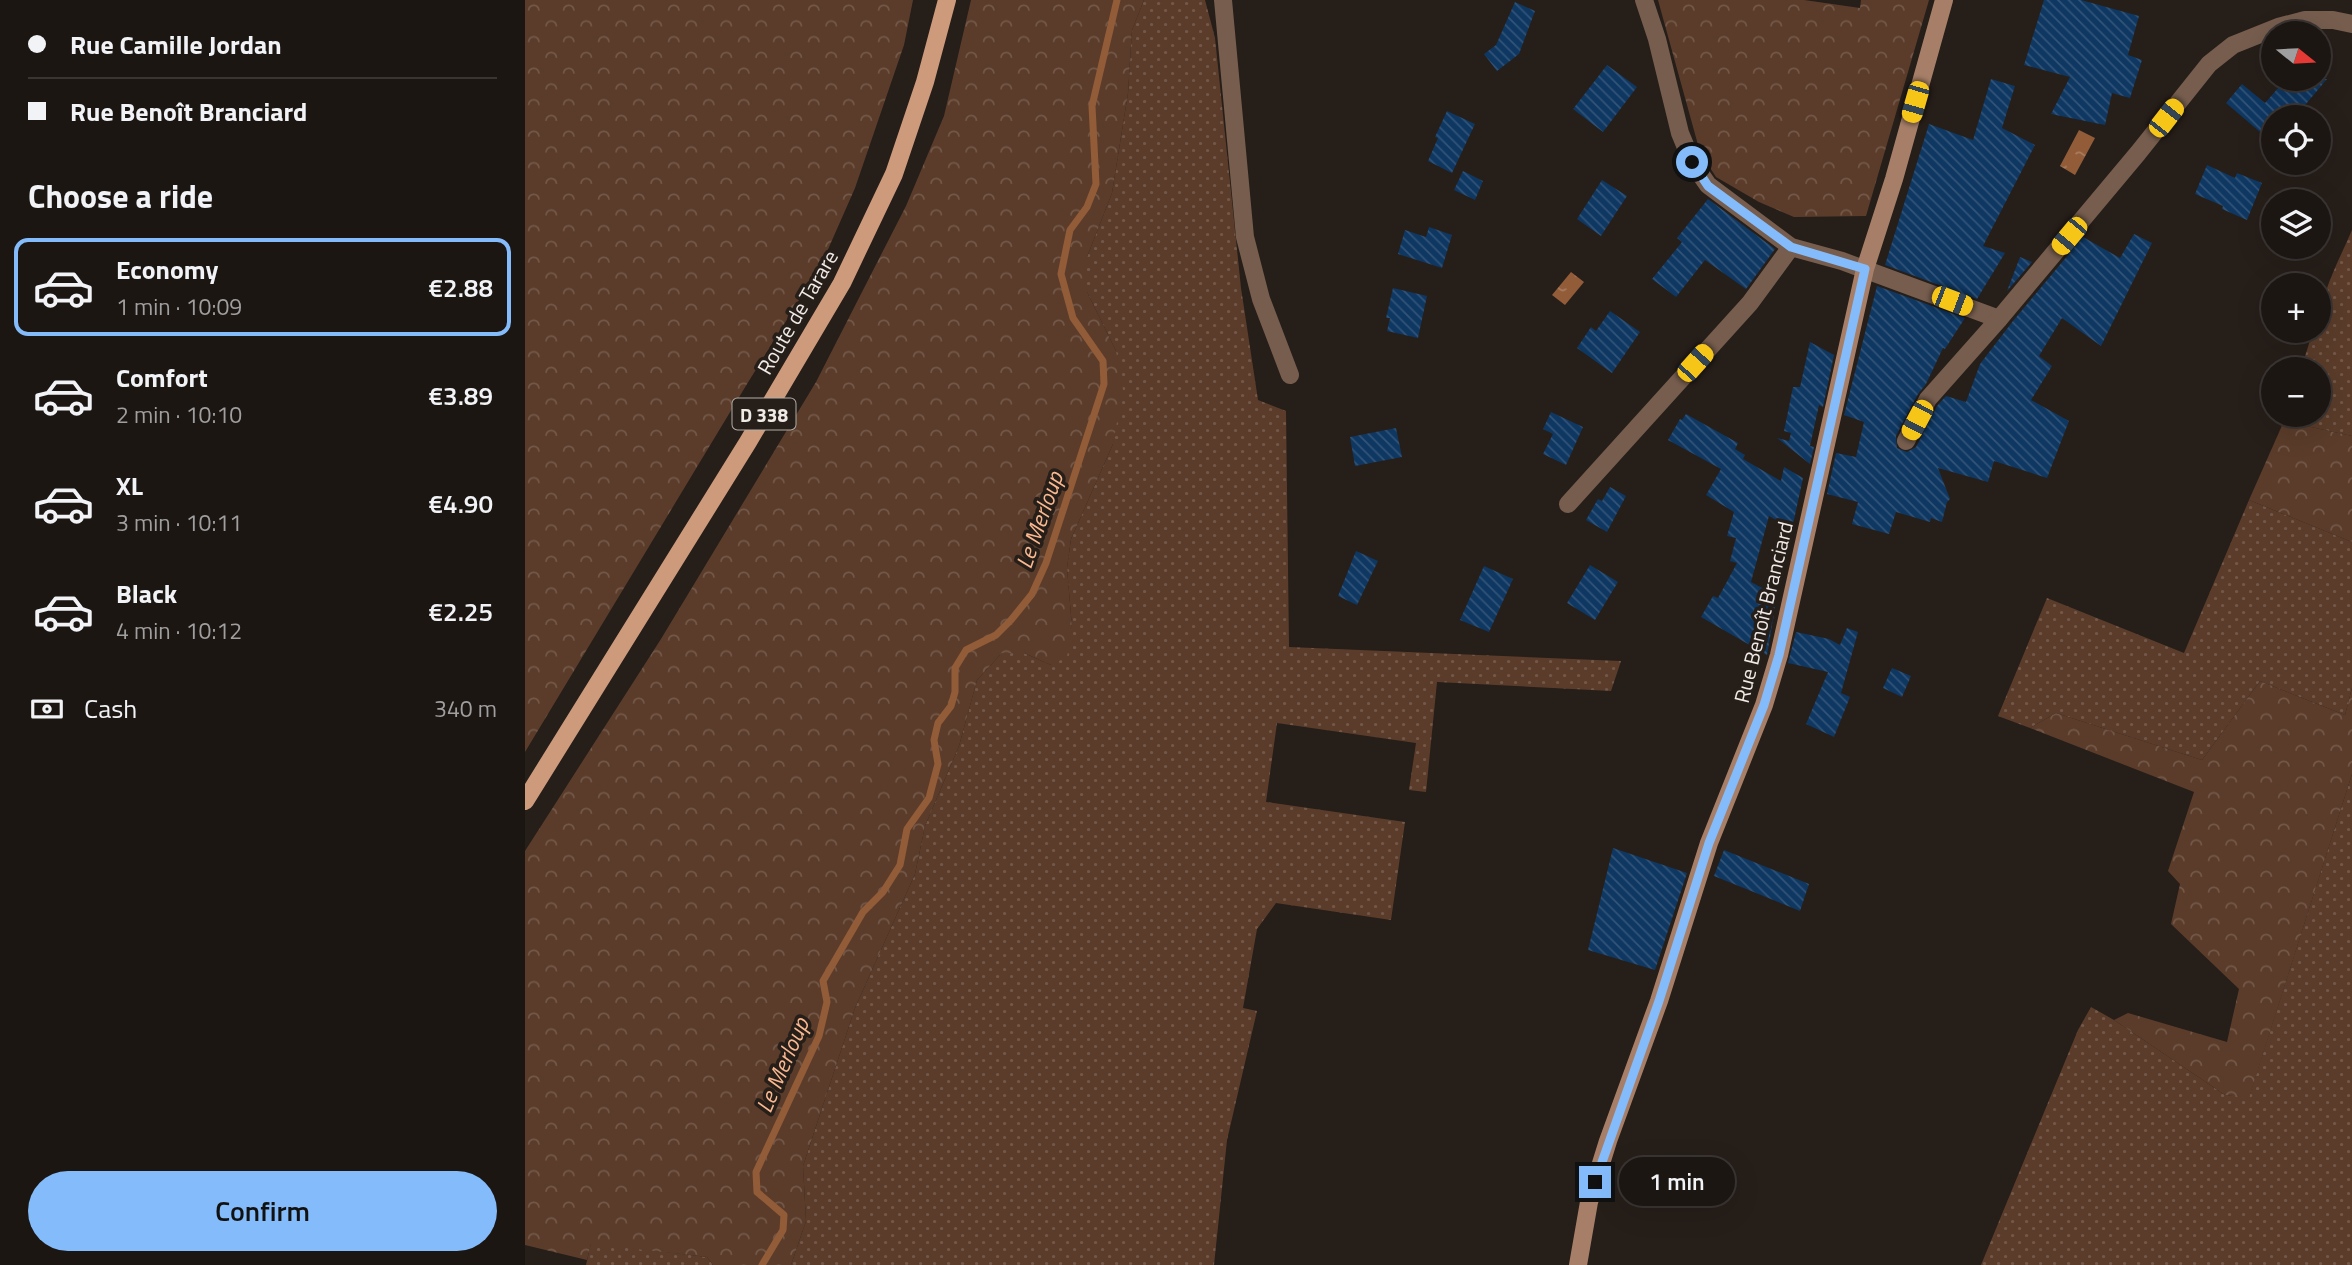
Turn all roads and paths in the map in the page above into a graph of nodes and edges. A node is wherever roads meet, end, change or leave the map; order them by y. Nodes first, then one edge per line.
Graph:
1 (947, 0) edge
2 (1223, 0) edge
3 (1644, 0) edge
4 (1944, 0) edge
5 (2352, 24) edge
6 (1791, 247) junction
7 (1865, 269) junction
8 (1999, 319) junction
9 (1290, 375) dead end
10 (1906, 441) dead end
11 (1568, 504) dead end
12 (525, 801) edge
13 (1578, 1265) edge

1 - 12 main road, Route de Tarare / D 338
2 - 9 street
3 - 6 street
4 - 7 street, Rue Benoît Branciard
5 - 8 street
6 - 7 street
6 - 11 street
7 - 8 street
7 - 13 street, Rue Benoît Branciard
8 - 10 street

